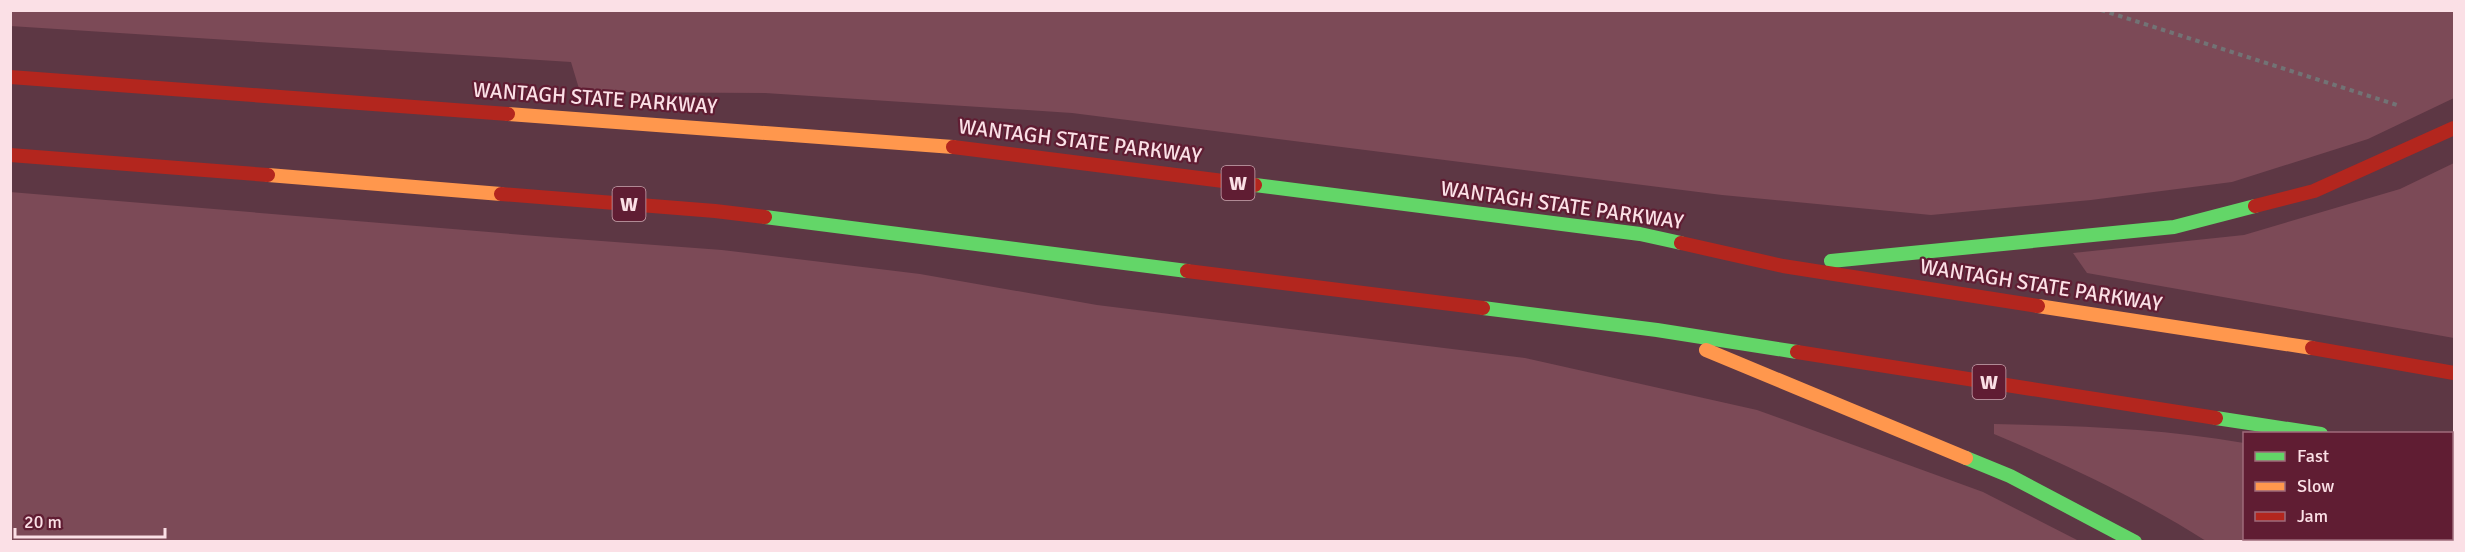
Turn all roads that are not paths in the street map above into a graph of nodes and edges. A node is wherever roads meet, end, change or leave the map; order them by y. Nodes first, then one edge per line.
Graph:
1 (10, 77) edge
2 (2454, 128) edge
3 (10, 155) edge
4 (1783, 266) junction
5 (1657, 330) junction
6 (2454, 373) edge
7 (2309, 432) edge
8 (2135, 542) edge

1 - 4 highway, WANTAGH STATE PARKWAY / W
2 - 4 highway
3 - 5 highway, W
4 - 6 highway, WANTAGH STATE PARKWAY / W
5 - 7 highway, W
5 - 8 highway

